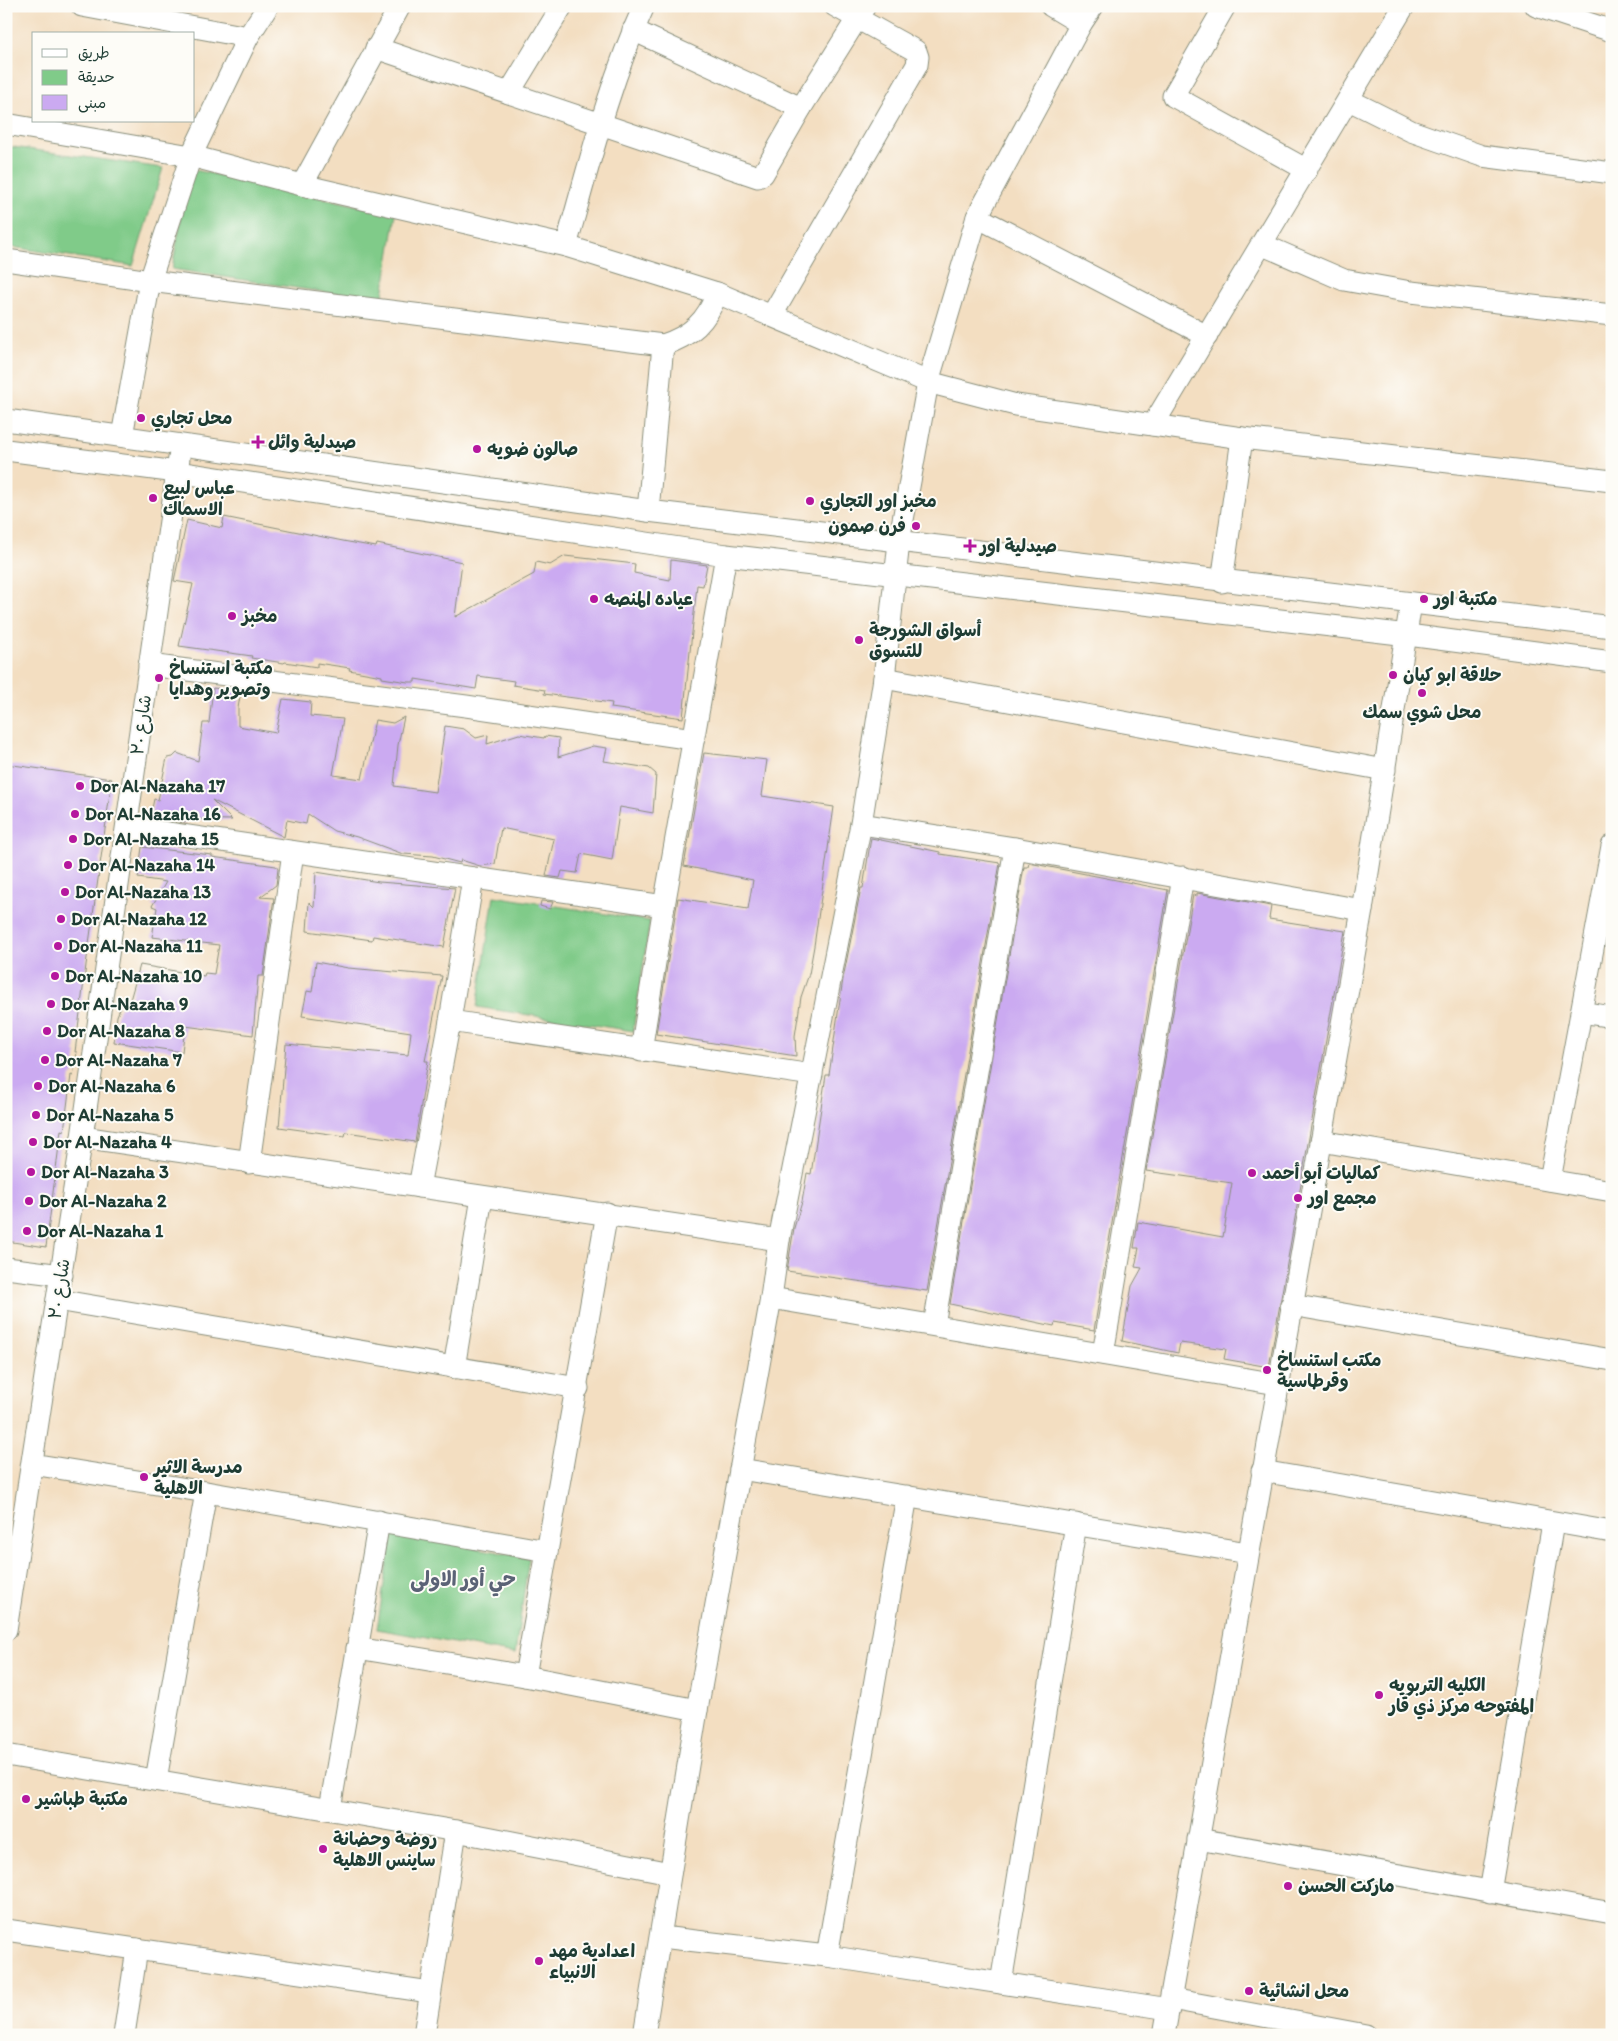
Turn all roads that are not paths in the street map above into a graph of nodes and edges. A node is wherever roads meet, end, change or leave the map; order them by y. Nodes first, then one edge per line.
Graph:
1 (82, 6) edge
2 (268, 6) edge
3 (400, 6) edge
4 (562, 6) edge
5 (644, 6) edge
6 (835, 6) edge
7 (1051, 6) edge
8 (1093, 6) edge
9 (1225, 6) edge
10 (1404, 6) edge
11 (1536, 6) edge
12 (861, 12) edge
13 (1080, 24) junction
14 (633, 30) junction
15 (1612, 32) edge
16 (248, 37) junction
17 (376, 48) junction
18 (509, 93) junction
19 (1349, 100) junction
20 (801, 108) junction
21 (601, 122) junction
22 (6, 124) edge
23 (191, 156) junction
24 (1307, 170) junction
25 (1612, 173) edge
26 (302, 185) junction
27 (977, 217) junction
28 (1263, 245) junction
29 (566, 246) junction
30 (6, 260) edge
31 (150, 281) junction
32 (717, 293) junction
33 (772, 315) junction
34 (1612, 315) edge
35 (1207, 336) junction
36 (663, 345) junction
37 (928, 382) junction
38 (6, 420) edge
39 (1154, 425) junction
40 (122, 436) junction
41 (1242, 438) junction
42 (181, 444) junction
43 (7, 455) edge
44 (177, 472) junction
45 (1612, 481) edge
46 (648, 511) junction
47 (899, 542) junction
48 (726, 555) junction
49 (895, 577) junction
50 (1222, 582) junction
51 (1411, 603) junction
52 (1612, 627) edge
53 (1408, 635) junction
54 (1612, 662) edge
55 (149, 666) junction
56 (884, 678) junction
57 (693, 739) junction
58 (1385, 770) junction
59 (861, 824) junction
60 (127, 827) junction
61 (1015, 848) junction
62 (1612, 848) edge
63 (293, 852) junction
64 (473, 878) junction
65 (1183, 878) junction
66 (664, 906) junction
67 (1362, 910) junction
68 (1581, 1012) junction
69 (1612, 1017) edge
70 (450, 1021) junction
71 (641, 1051) junction
72 (812, 1075) junction
73 (82, 1137) junction
74 (1320, 1141) junction
75 (249, 1163) junction
76 (1550, 1180) junction
77 (419, 1187) junction
78 (1612, 1191) edge
79 (482, 1197) junction
80 (607, 1213) junction
81 (780, 1240) junction
82 (6, 1268) edge
83 (62, 1275) junction
84 (771, 1298) junction
85 (57, 1300) junction
86 (1291, 1305) junction
87 (934, 1325) junction
88 (1102, 1354) junction
89 (1612, 1360) edge
90 (454, 1368) junction
91 (1277, 1384) junction
92 (578, 1388) junction
93 (32, 1464) junction
94 (740, 1469) junction
95 (1262, 1471) junction
96 (206, 1492) junction
97 (907, 1496) junction
98 (380, 1521) junction
99 (1553, 1523) junction
100 (1076, 1524) junction
101 (1612, 1532) edge
102 (547, 1551) junction
103 (1248, 1553) junction
104 (6, 1630) edge
105 (357, 1648) junction
106 (525, 1676) junction
107 (697, 1710) junction
108 (6, 1756) edge
109 (156, 1780) junction
110 (330, 1809) junction
111 (456, 1831) junction
112 (1198, 1839) junction
113 (670, 1873) junction
114 (1490, 1892) junction
115 (1612, 1914) edge
116 (6, 1930) edge
117 (661, 1937) junction
118 (137, 1949) junction
119 (827, 1956) junction
120 (1001, 1983) junction
121 (430, 1992) junction
122 (1170, 2004) junction
123 (1317, 2030) edge
124 (124, 2035) edge
125 (424, 2035) edge
126 (644, 2035) edge
127 (1164, 2035) edge
128 (1366, 2035) edge

1 - 16 street
2 - 16 street
3 - 17 street
4 - 18 street
5 - 14 street
6 - 12 street
7 - 13 street
8 - 13 street
9 - 24 street
10 - 19 street
11 - 15 street
12 - 20 street
12 - 33 street
13 - 27 street
14 - 20 street
14 - 21 street
16 - 23 street
17 - 18 street
17 - 26 street
18 - 21 street
19 - 24 street
19 - 25 street
20 - 21 street
21 - 29 street
22 - 23 street
23 - 26 street
23 - 31 street
24 - 28 street
26 - 29 street
27 - 35 street
27 - 37 street
28 - 34 street
28 - 35 street
29 - 32 street
30 - 31 street
31 - 36 street
31 - 40 street
32 - 33 street
32 - 36 street
33 - 37 street
35 - 39 street
36 - 46 street
37 - 39 street
37 - 47 street
38 - 40 street
39 - 41 street
40 - 42 street
41 - 45 street
41 - 50 street
42 - 44 street, شارع ٣٠
42 - 46 street
43 - 44 street
44 - 48 street
44 - 55 street, شارع ٣٠
46 - 47 street
47 - 49 street
47 - 50 street
48 - 49 street
48 - 57 street
49 - 53 street
49 - 56 street
50 - 51 street
51 - 52 street
51 - 53 street
53 - 54 street
53 - 58 street
55 - 57 street
55 - 60 street, شارع ٣٠
56 - 58 street
56 - 59 street
57 - 66 street
58 - 67 street
59 - 61 street
59 - 72 street
60 - 63 street
60 - 73 street, شارع ٣٠
61 - 65 street
61 - 87 street
62 - 68 street
63 - 64 street
63 - 75 street
64 - 66 street
64 - 70 street
65 - 67 street
65 - 88 street
66 - 71 street
67 - 74 street
68 - 69 street
68 - 76 street
70 - 71 street
70 - 77 street
71 - 72 street
72 - 81 street
73 - 75 street
73 - 83 street, شارع ٣٠
74 - 76 street
74 - 86 street
75 - 77 street
76 - 78 street
77 - 79 street
79 - 80 street
79 - 90 street
80 - 81 street
80 - 92 street
81 - 84 street
82 - 83 street
83 - 85 street, شارع ٣٠
84 - 87 street
84 - 94 street
85 - 90 street
85 - 93 street, شارع ٣٠
86 - 89 street
86 - 91 street
87 - 88 street
88 - 91 street
90 - 92 street
91 - 95 street
92 - 102 street
93 - 96 street
93 - 104 street, شارع ٣٠
94 - 97 street
94 - 107 street
95 - 99 street
95 - 103 street
96 - 98 street
96 - 109 street
97 - 100 street
97 - 119 street
98 - 102 street
98 - 105 street
99 - 101 street
99 - 114 street
100 - 103 street
100 - 120 street
102 - 106 street
103 - 112 street
105 - 106 street
105 - 110 street
106 - 107 street
107 - 113 street
108 - 109 street
109 - 110 street
110 - 111 street
111 - 113 street
111 - 121 street
112 - 114 street
112 - 122 street
113 - 117 street
114 - 115 street
116 - 118 street
117 - 119 street
117 - 126 street
118 - 121 street
118 - 124 street
119 - 120 street
120 - 122 street
121 - 125 street
122 - 123 street
122 - 127 street
123 - 128 street

